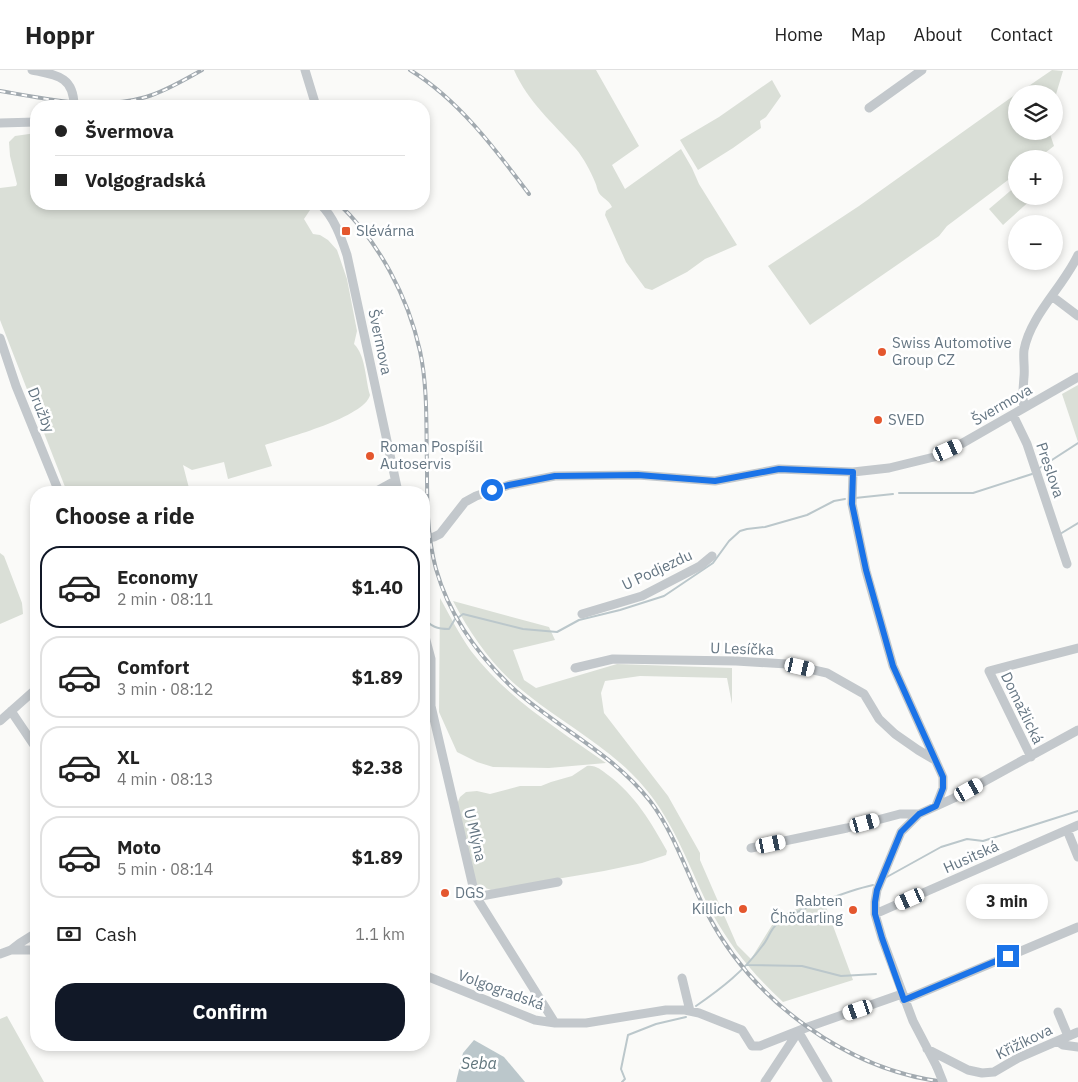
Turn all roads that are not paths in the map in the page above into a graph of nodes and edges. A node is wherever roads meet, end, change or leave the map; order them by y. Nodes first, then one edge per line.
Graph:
1 (32, 70) edge
2 (305, 70) edge
3 (922, 70) edge
4 (74, 100) edge
5 (314, 100) edge
6 (870, 108) dead end
7 (30, 122) edge
8 (0, 123) edge
9 (329, 210) edge
10 (1078, 255) edge
11 (1053, 297) junction
12 (1078, 316) edge
13 (0, 338) edge
14 (1078, 377) edge
15 (1024, 408) junction
16 (1013, 414) junction
17 (853, 472) junction
18 (395, 481) junction
19 (57, 486) edge
20 (386, 486) edge
21 (396, 486) edge
22 (430, 537) edge
23 (712, 556) dead end
24 (1067, 564) dead end
25 (582, 614) dead end
26 (1077, 650) edge
27 (430, 652) edge
28 (574, 668) dead end
29 (430, 679) edge
30 (30, 694) edge
31 (12, 711) junction
32 (430, 720) edge
33 (0, 722) edge
34 (1078, 730) edge
35 (30, 739) edge
36 (1031, 757) junction
37 (935, 760) junction
38 (936, 806) junction
39 (919, 814) junction
40 (1078, 825) edge
41 (1067, 830) junction
42 (752, 848) dead end
43 (1078, 857) edge
44 (558, 882) dead end
45 (476, 897) junction
46 (875, 914) junction
47 (1078, 927) edge
48 (30, 937) edge
49 (11, 950) junction
50 (30, 950) edge
51 (0, 954) edge
52 (430, 977) edge
53 (682, 978) dead end
54 (903, 997) junction
55 (690, 1011) junction
56 (1058, 1012) dead end
57 (555, 1023) junction
58 (798, 1031) junction
59 (1078, 1032) edge
60 (1068, 1036) junction
61 (1057, 1041) junction
62 (1078, 1047) edge
63 (927, 1049) junction
64 (765, 1082) edge
65 (828, 1082) edge
66 (944, 1082) edge

1 - 4 street
2 - 5 street
3 - 6 street
7 - 8 street
9 - 18 street, Švermova
10 - 11 street
11 - 12 street
11 - 15 street
13 - 19 street, Družby
14 - 15 street, Švermova
15 - 16 street, Švermova
16 - 17 street, Švermova
16 - 24 street, Preslova
17 - 22 street, Švermova
17 - 37 street
18 - 20 street
18 - 21 street, Švermova
23 - 25 street, U Podjezdu
26 - 36 street, Domažlická
27 - 29 street, U Mlýna
28 - 37 street, U Lesíčka
30 - 31 street
31 - 33 street
31 - 35 street
32 - 45 street, U Mlýna
34 - 36 street
36 - 38 street
37 - 38 street
38 - 39 street
39 - 42 street
39 - 46 street
40 - 41 street, Husitská
41 - 43 street
41 - 46 street, Husitská
44 - 45 street
45 - 57 street, U Mlýna
46 - 54 street
47 - 54 street, Volgogradská
48 - 49 street
49 - 50 street
49 - 51 street
52 - 57 street, Volgogradská
53 - 55 street
54 - 58 street, Volgogradská
54 - 63 street
55 - 57 street, Volgogradská
55 - 58 street, Volgogradská
56 - 60 street
58 - 64 street
58 - 65 street
59 - 60 street, Křižíkova
60 - 61 street, Křižíkova
61 - 62 street
61 - 63 street, Křižíkova
63 - 66 street, bridge

